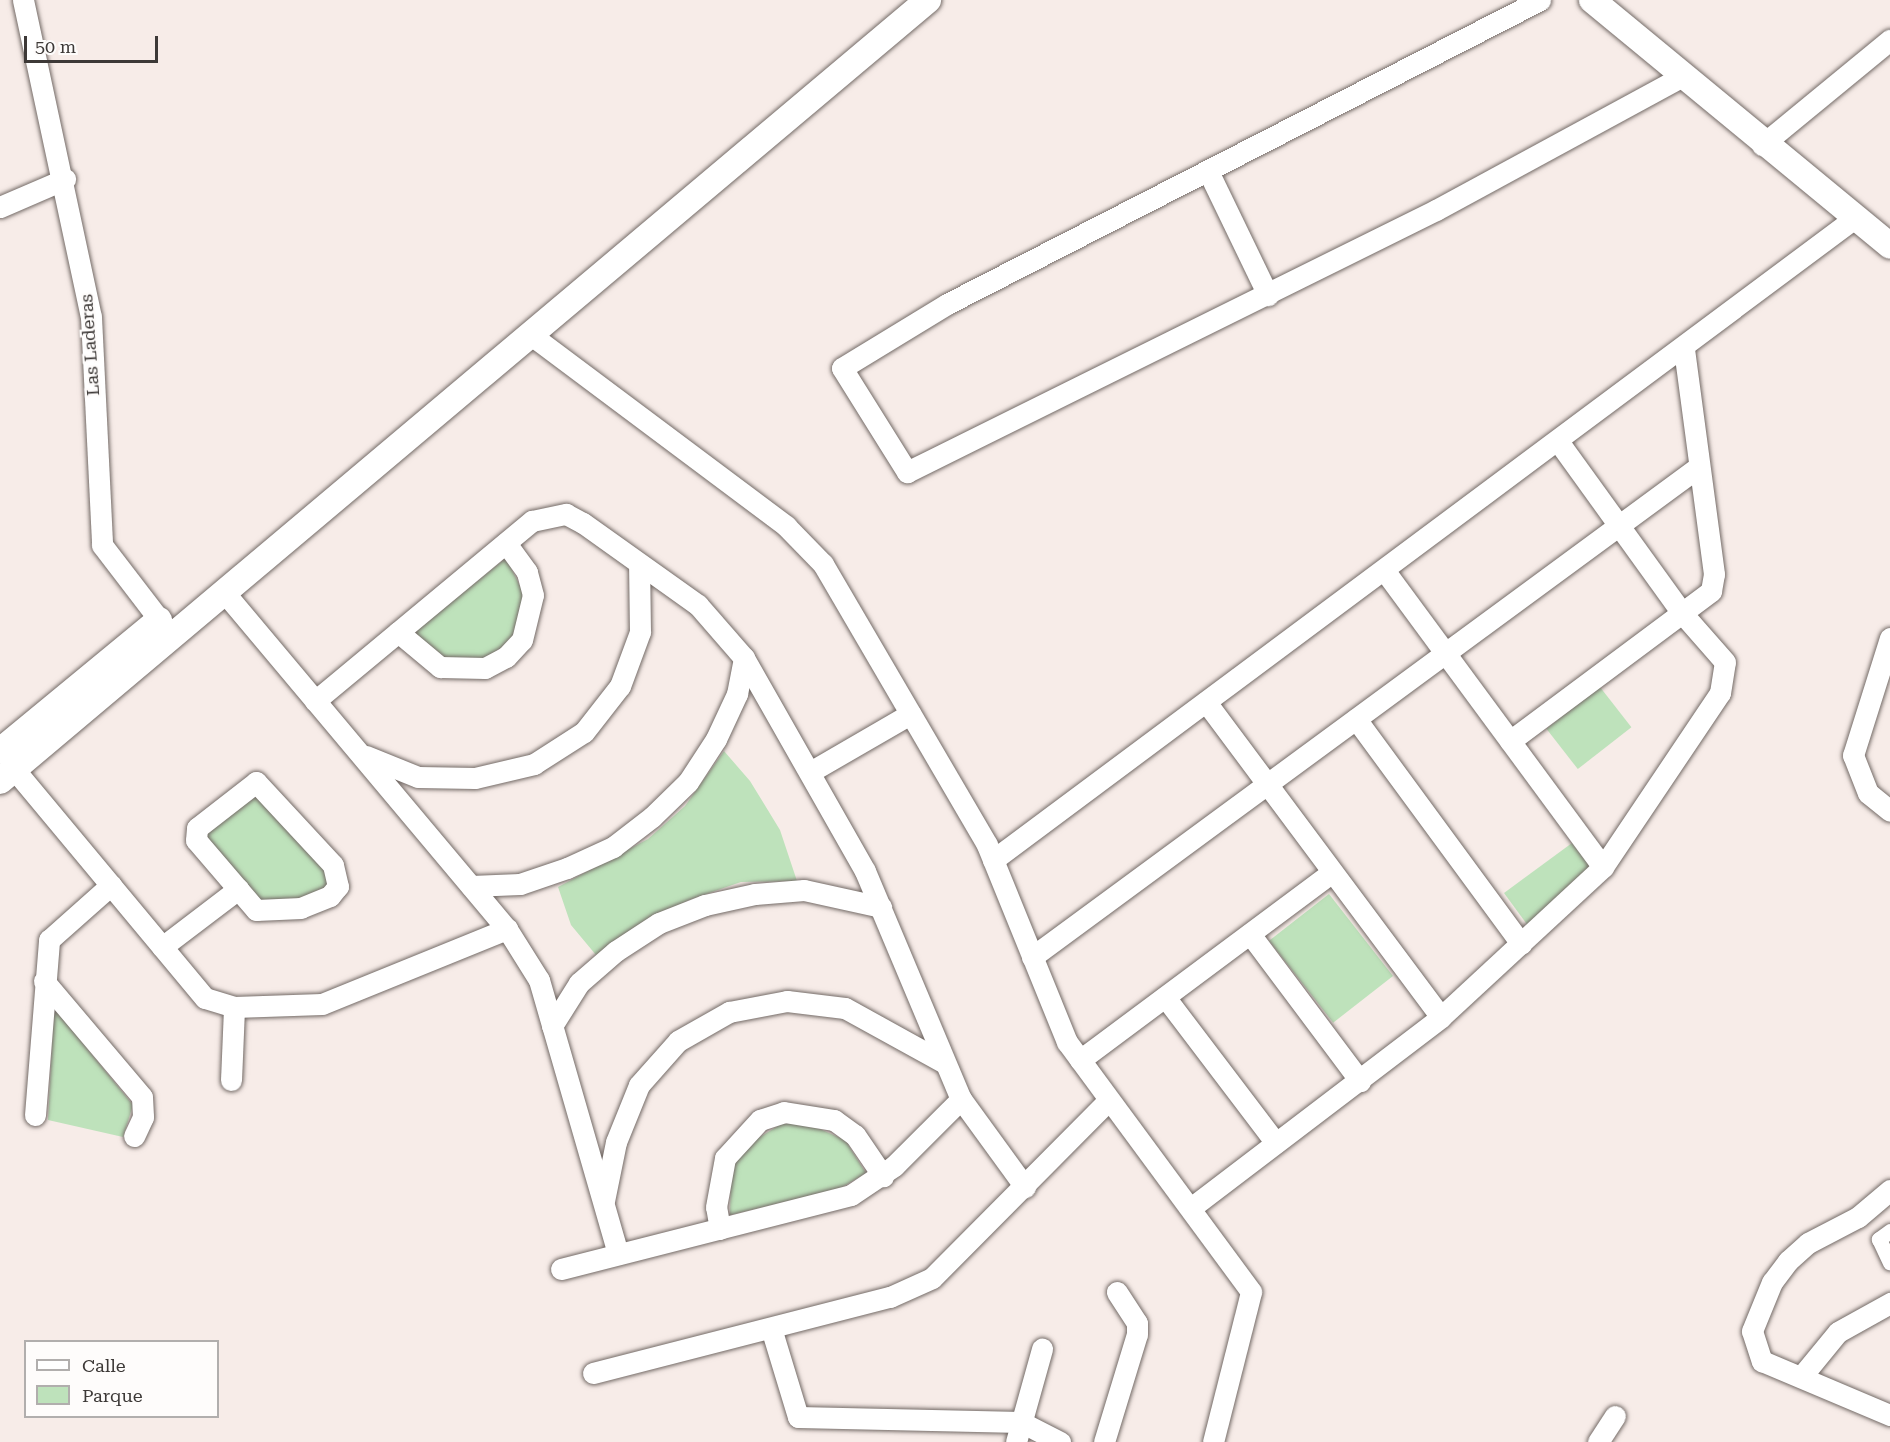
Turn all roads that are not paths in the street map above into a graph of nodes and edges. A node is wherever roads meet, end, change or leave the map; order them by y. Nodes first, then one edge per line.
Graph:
1 (23, 0) edge
2 (928, 0) edge
3 (1540, 0) edge
4 (1592, 0) edge
5 (1890, 40) edge
6 (1682, 77) junction
7 (1762, 145) junction
8 (1208, 171) junction
9 (65, 179) junction
10 (0, 207) edge
11 (1856, 217) junction
12 (1890, 246) edge
13 (1268, 295) junction
14 (531, 335) junction
15 (1684, 348) junction
16 (1558, 441) junction
17 (1697, 468) junction
18 (1619, 526) junction
19 (506, 543) junction
20 (639, 564) junction
21 (1384, 570) junction
22 (224, 592) junction
23 (1682, 613) junction
24 (165, 628) junction
25 (398, 632) junction
26 (1890, 638) edge
27 (1445, 653) junction
28 (744, 658) junction
29 (315, 701) junction
30 (1206, 702) junction
31 (910, 714) junction
32 (1356, 719) junction
33 (1510, 741) junction
34 (360, 753) junction
35 (5, 767) edge
36 (810, 772) junction
37 (1267, 784) junction
38 (1890, 812) edge
39 (993, 860) junction
40 (1603, 867) junction
41 (1332, 872) junction
42 (111, 885) junction
43 (471, 886) junction
44 (238, 889) junction
45 (881, 907) junction
46 (507, 929) junction
47 (1250, 934) junction
48 (1521, 944) junction
49 (162, 947) junction
50 (1032, 957) junction
51 (44, 981) junction
52 (1165, 997) junction
53 (234, 1007) junction
54 (1441, 1017) junction
55 (552, 1026) junction
56 (1080, 1060) junction
57 (943, 1062) junction
58 (231, 1080) dead end
59 (1360, 1081) junction
60 (961, 1099) junction
61 (1109, 1100) junction
62 (35, 1115) dead end
63 (134, 1136) dead end
64 (1276, 1143) junction
65 (883, 1176) junction
66 (1025, 1186) junction
67 (1890, 1190) edge
68 (603, 1203) junction
69 (1192, 1207) junction
70 (720, 1229) junction
71 (1890, 1231) edge
72 (618, 1254) junction
73 (1890, 1263) edge
74 (561, 1269) dead end
75 (1117, 1292) dead end
76 (1890, 1303) edge
77 (771, 1328) junction
78 (1042, 1349) dead end
79 (593, 1373) dead end
80 (1801, 1377) junction
81 (1888, 1410) edge
82 (1615, 1416) dead end
83 (1019, 1432) edge
84 (1060, 1442) edge
85 (1104, 1442) edge
86 (1213, 1442) edge
87 (1598, 1442) edge

1 - 9 street, Las Laderas
2 - 14 street
3 - 8 street
4 - 6 street
5 - 7 street
6 - 7 street
6 - 13 street
7 - 11 street
8 - 13 street
8 - 13 street
9 - 10 street
9 - 24 street, Las Laderas
11 - 12 street
11 - 15 street
14 - 22 street
14 - 31 street
15 - 16 street
15 - 17 street
16 - 18 street
16 - 21 street
17 - 18 street
17 - 23 street
18 - 23 street
18 - 27 street
19 - 20 street
19 - 25 street
19 - 25 street
20 - 28 street
20 - 34 street
21 - 27 street
21 - 30 street
22 - 24 street
22 - 29 street
23 - 33 street
23 - 40 street
24 - 35 street
25 - 29 street
26 - 38 street
27 - 32 street
27 - 33 street
28 - 36 street
28 - 43 street
29 - 34 street
30 - 37 street
30 - 39 street
31 - 36 street
31 - 39 street
32 - 37 street
32 - 48 street
33 - 40 street
34 - 43 street
35 - 42 street
36 - 45 street
37 - 41 street
37 - 50 street
39 - 50 street
40 - 48 street
41 - 47 street
41 - 54 street
42 - 49 street
42 - 51 street
43 - 46 street
44 - 44 street
44 - 49 street
45 - 55 street
45 - 57 street
46 - 53 street
46 - 55 street
47 - 52 street
47 - 59 street
48 - 54 street
49 - 53 street
50 - 56 street
51 - 62 street
51 - 63 street
52 - 56 street
52 - 64 street
53 - 58 street
54 - 59 street
55 - 68 street
56 - 61 street
57 - 60 street
57 - 68 street
59 - 64 street
60 - 65 street
60 - 66 street
61 - 66 street
61 - 69 street
64 - 69 street
65 - 70 street
65 - 70 street
66 - 77 street
67 - 80 street
68 - 72 street
69 - 86 street
70 - 72 street
71 - 73 street
72 - 74 street
75 - 85 street
76 - 80 street
77 - 79 street
77 - 83 street
78 - 83 street
80 - 81 street
82 - 87 street
83 - 84 street

